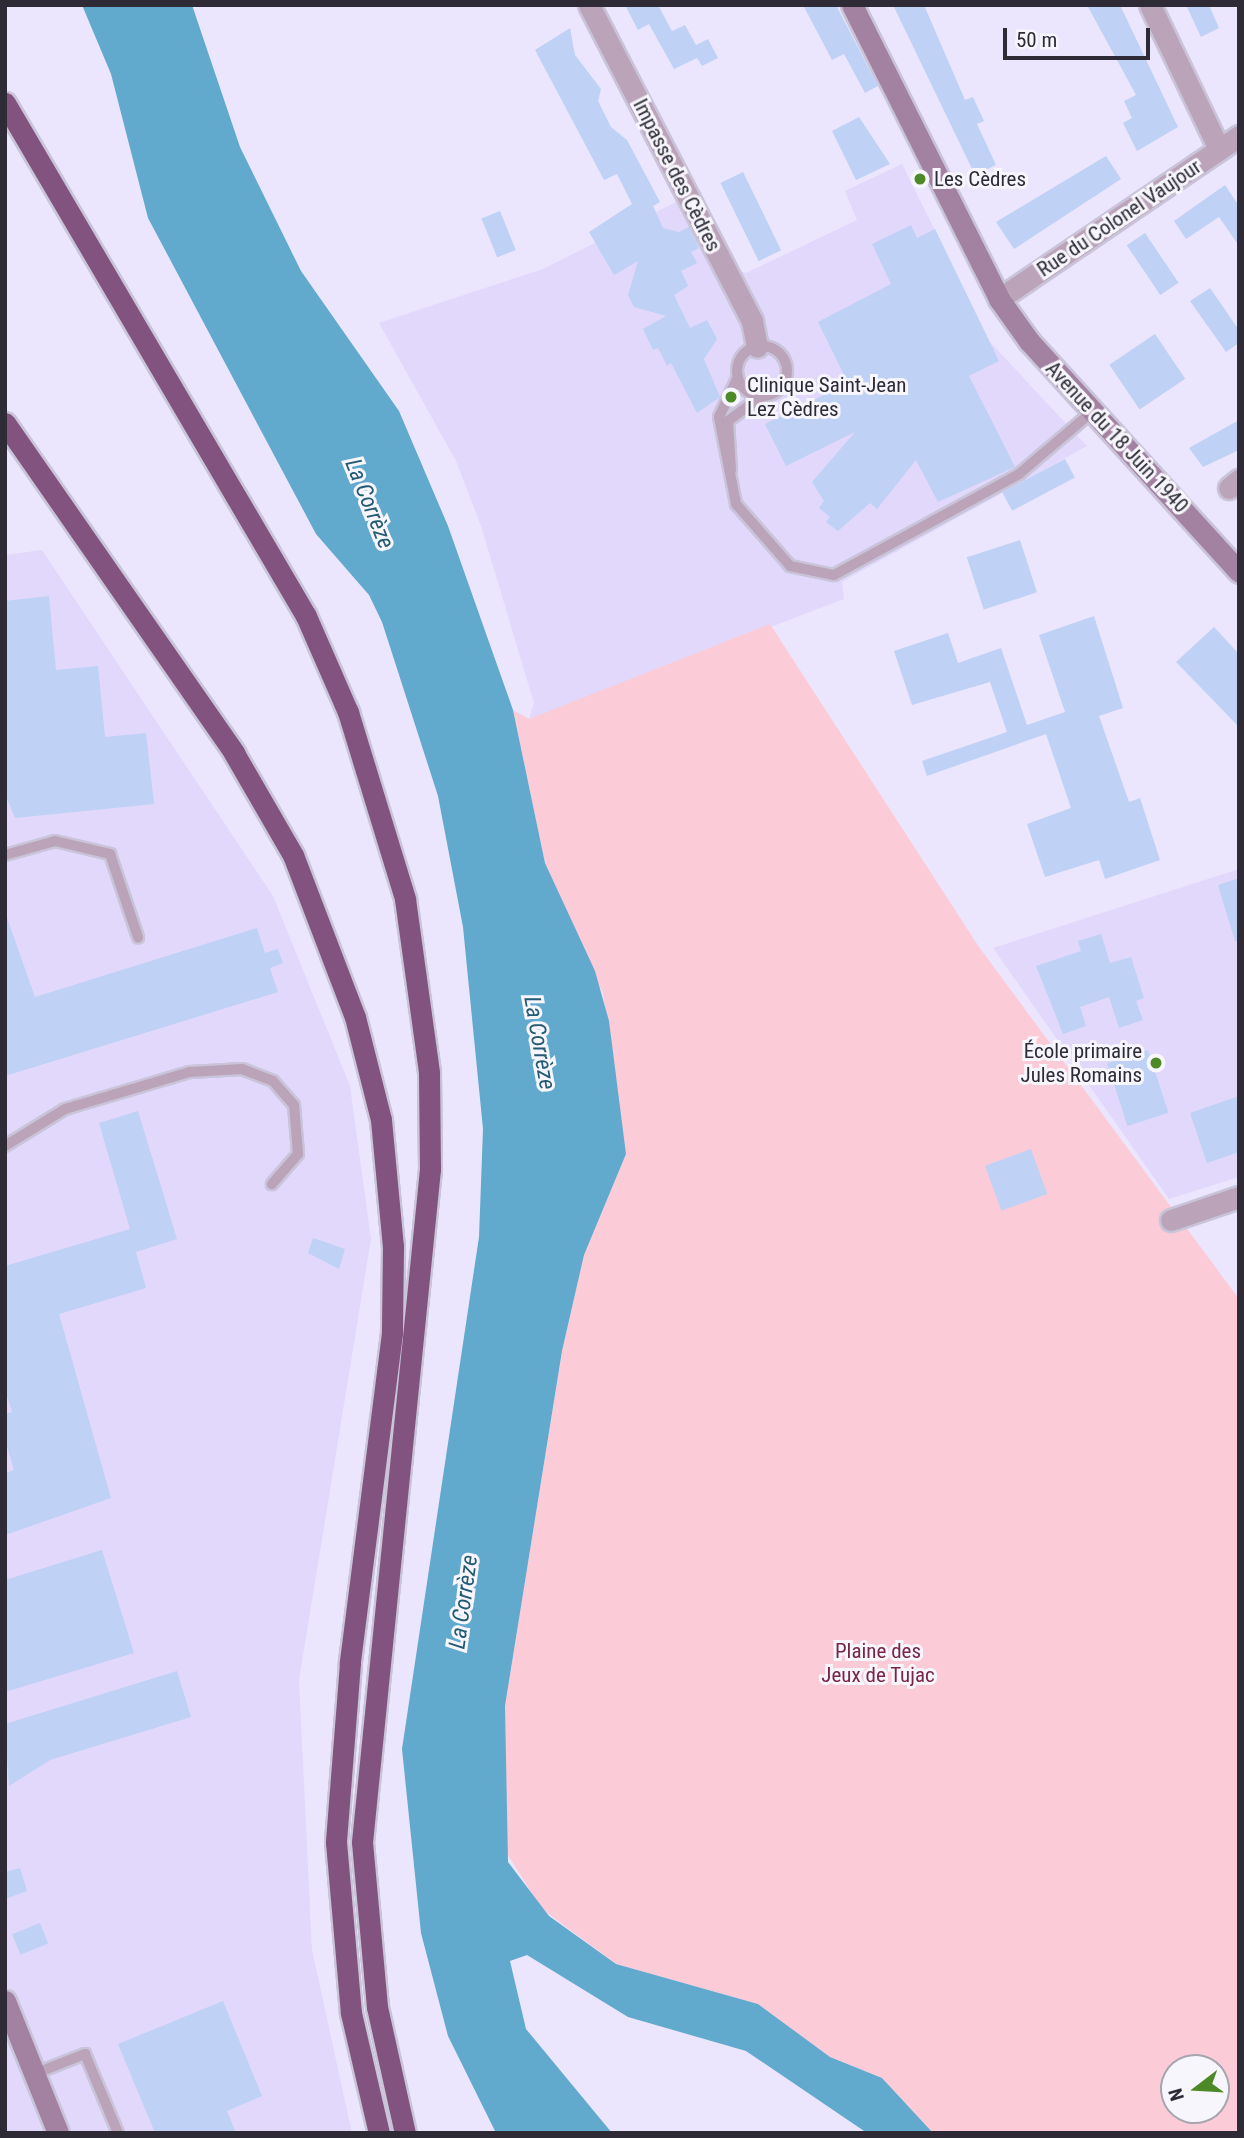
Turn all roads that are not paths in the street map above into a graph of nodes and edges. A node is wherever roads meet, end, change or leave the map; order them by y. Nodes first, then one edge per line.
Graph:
1 (589, 5) edge
2 (852, 5) edge
3 (1150, 5) edge
4 (5, 103) edge
5 (1239, 136) edge
6 (1219, 149) junction
7 (999, 299) junction
8 (757, 346) junction
9 (738, 377) junction
10 (762, 396) junction
11 (1093, 411) junction
12 (5, 423) edge
13 (729, 480) junction
14 (1239, 572) edge
15 (5, 855) edge
16 (138, 937) dead end
17 (5, 1146) edge
18 (272, 1184) dead end
19 (1239, 1197) edge
20 (1171, 1220) dead end
21 (5, 2001) edge
22 (34, 2074) junction
23 (58, 2133) edge
24 (118, 2133) edge
25 (379, 2133) edge
26 (405, 2133) edge

1 - 8 street, Impasse des Cèdres
2 - 7 street, Avenue du 18 Juin 1940
3 - 6 street
4 - 26 highway
5 - 6 street, Rue du Colonel Vaujour
6 - 7 street, Rue du Colonel Vaujour
7 - 11 street, Avenue du 18 Juin 1940
8 - 9 lane
8 - 10 lane
9 - 10 lane
9 - 13 lane
10 - 13 lane
11 - 13 lane
11 - 14 street, Avenue du 18 Juin 1940
12 - 25 highway
15 - 16 lane
17 - 18 lane
19 - 20 street
21 - 22 street
22 - 23 street
22 - 24 lane

